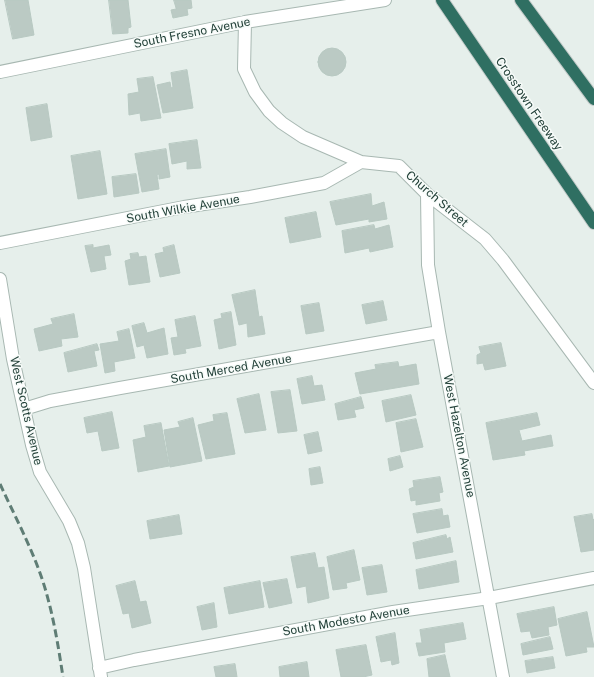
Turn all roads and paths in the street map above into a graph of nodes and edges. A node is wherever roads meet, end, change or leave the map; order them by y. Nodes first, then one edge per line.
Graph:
1 (385, 0) edge
2 (442, 0) edge
3 (521, 0) edge
4 (245, 22) junction
5 (0, 72) edge
6 (594, 99) edge
7 (361, 162) junction
8 (427, 194) junction
9 (594, 223) edge
10 (0, 243) edge
11 (0, 279) edge
12 (439, 332) junction
13 (594, 383) edge
14 (24, 409) junction
15 (594, 578) edge
16 (489, 598) junction
17 (100, 673) edge
18 (503, 677) edge

1 - 4 street, South Fresno Avenue
2 - 9 highway, Crosstown Freeway
3 - 6 highway
4 - 5 street, South Fresno Avenue
4 - 7 street, Church Street
7 - 8 street, Church Street
7 - 10 street, South Wilkie Avenue
8 - 12 street, West Hazelton Avenue
8 - 13 street, Church Street
11 - 14 street, West Scotts Avenue
12 - 14 street, South Merced Avenue
12 - 16 street, West Hazelton Avenue
14 - 17 street, West Scotts Avenue
15 - 16 street, South Modesto Avenue
16 - 17 street, South Modesto Avenue
16 - 18 street, West Hazelton Avenue

